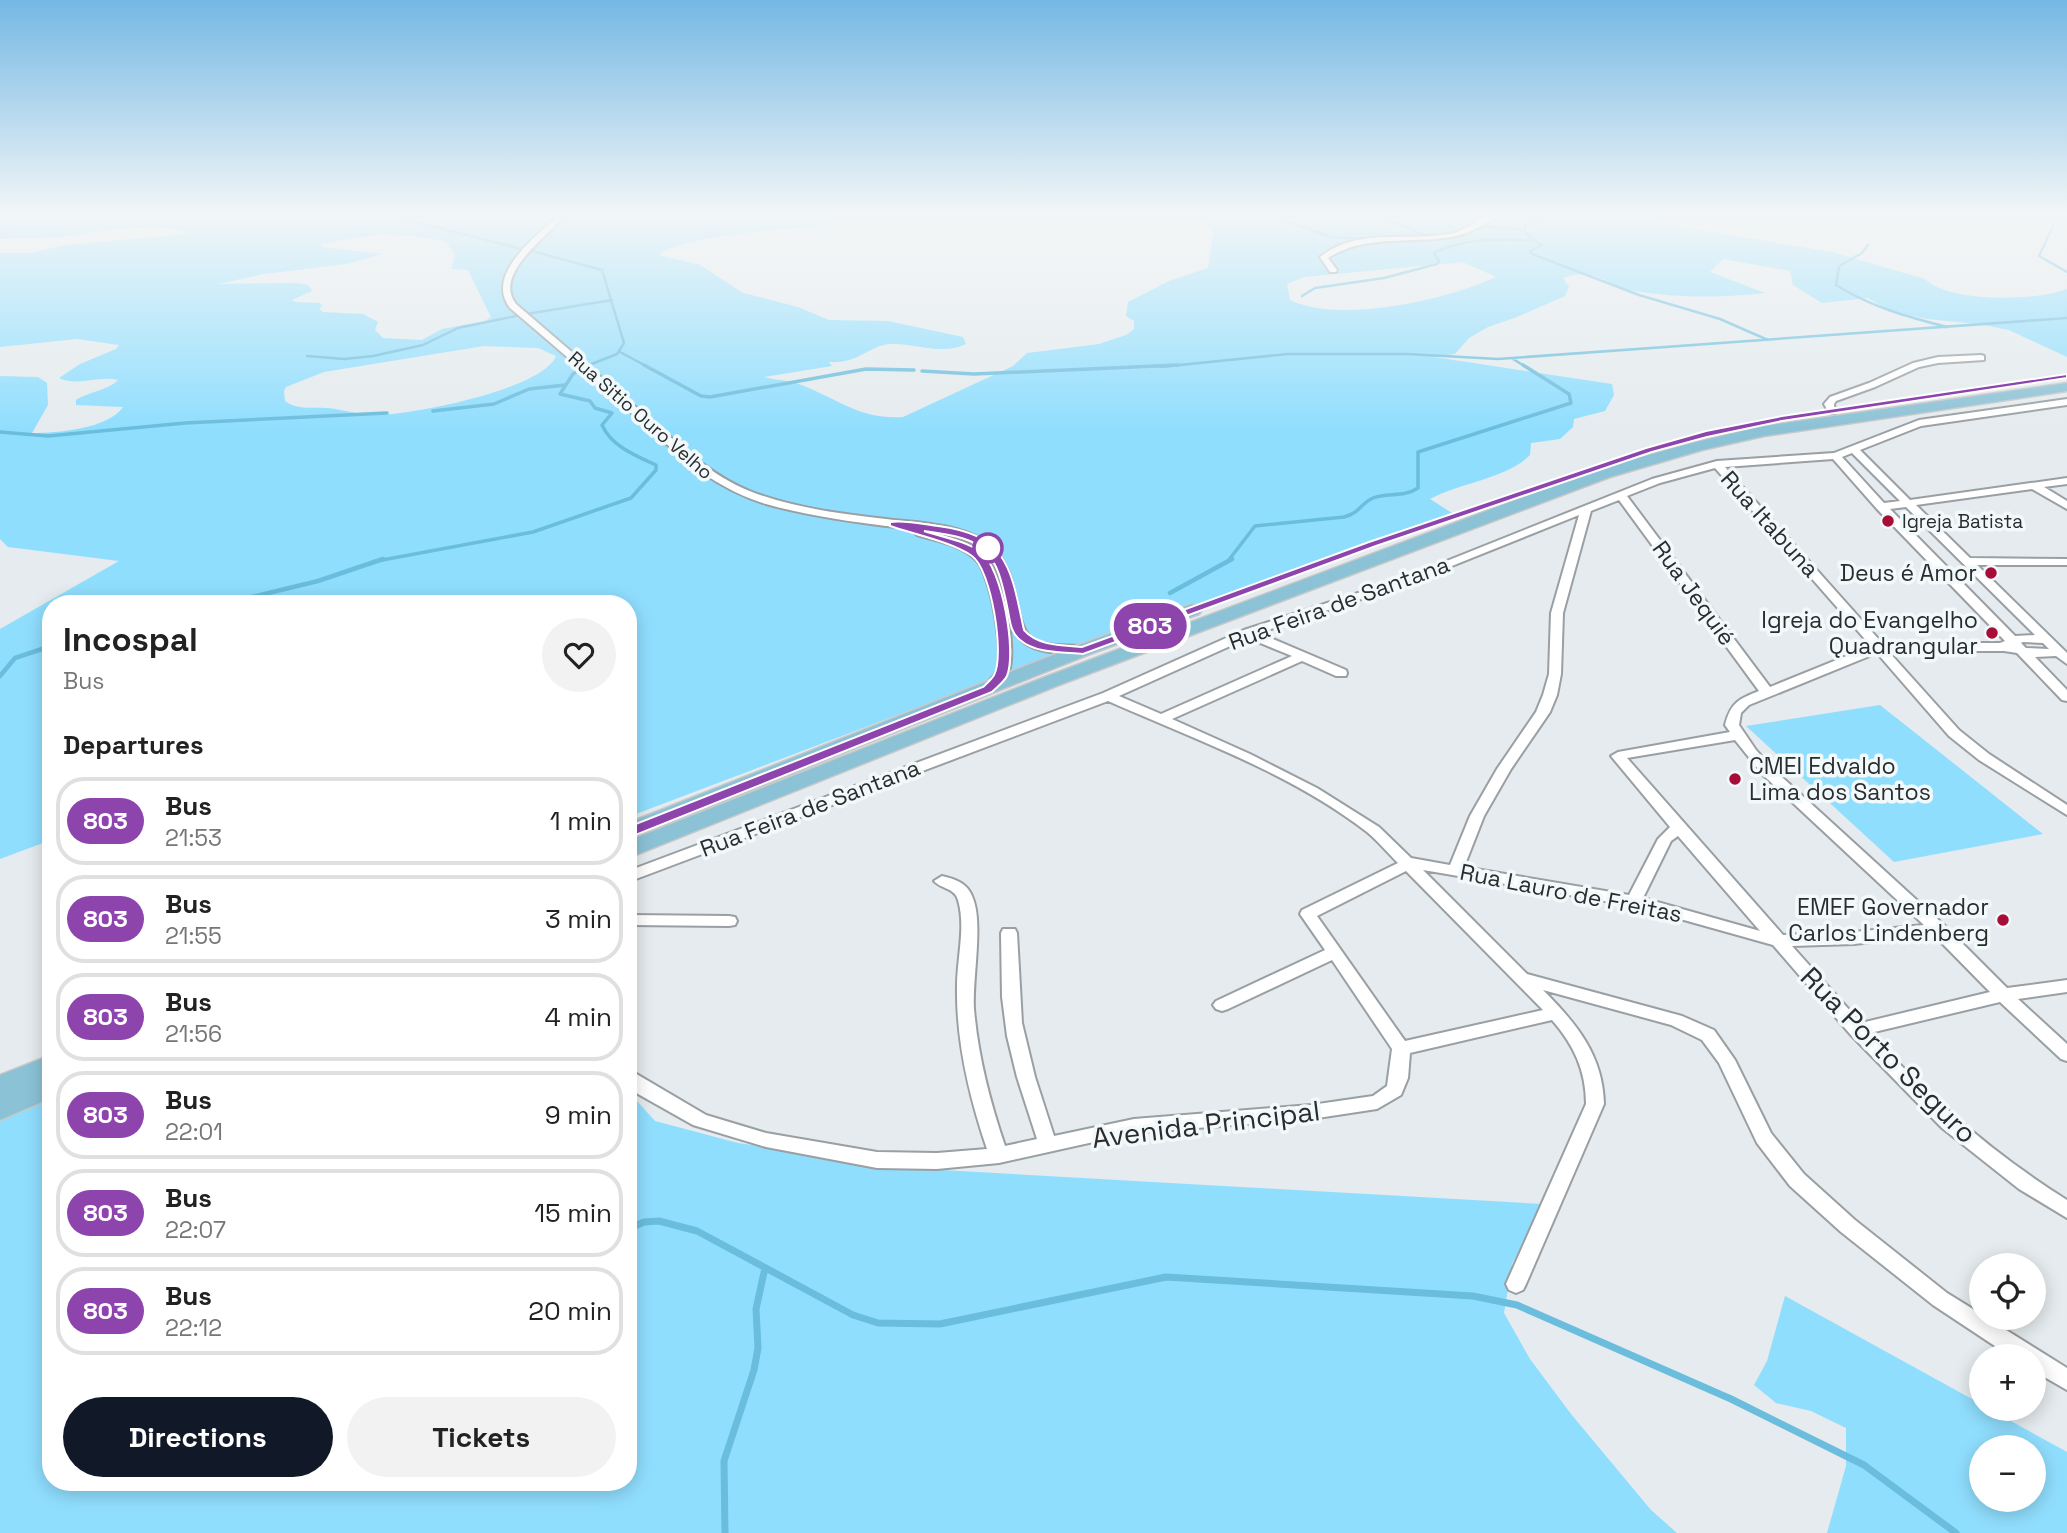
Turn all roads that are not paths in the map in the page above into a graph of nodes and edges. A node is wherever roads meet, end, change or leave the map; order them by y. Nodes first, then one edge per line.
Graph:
1 (506, 287) edge
2 (1981, 358) dead end
3 (2067, 378) edge
4 (2067, 386) edge
5 (2015, 394) junction
6 (2067, 400) edge
7 (1832, 411) junction
8 (1854, 450) junction
9 (1836, 456) junction
10 (1717, 464) junction
11 (2067, 481) edge
12 (2033, 485) junction
13 (1621, 495) junction
14 (1908, 503) junction
15 (2067, 506) edge
16 (1881, 507) junction
17 (1586, 511) junction
18 (893, 524) junction
19 (1966, 561) junction
20 (2067, 562) edge
21 (1248, 634) junction
22 (2046, 640) junction
23 (2011, 646) junction
24 (1880, 647) junction
25 (1083, 650) junction
26 (2063, 656) edge
27 (1301, 657) junction
28 (1341, 673) dead end
29 (987, 689) junction
30 (1766, 691) junction
31 (1108, 696) junction
32 (2067, 697) edge
33 (1160, 720) junction
34 (1738, 735) junction
35 (2067, 811) edge
36 (637, 828) edge
37 (1678, 828) junction
38 (637, 846) edge
39 (1409, 863) junction
40 (1455, 871) junction
41 (637, 874) edge
42 (942, 881) dead end
43 (1634, 901) junction
44 (637, 920) edge
45 (729, 921) dead end
46 (1938, 929) junction
47 (1009, 933) dead end
48 (1778, 941) junction
49 (1332, 953) junction
50 (1520, 978) junction
51 (2067, 986) edge
52 (2003, 995) junction
53 (1222, 1005) dead end
54 (1556, 1013) junction
55 (1856, 1030) junction
56 (1401, 1048) junction
57 (2067, 1054) edge
58 (42, 1070) edge
59 (637, 1083) edge
60 (0, 1087) edge
61 (42, 1089) edge
62 (0, 1108) edge
63 (1048, 1145) junction
64 (999, 1155) junction
65 (2067, 1210) edge
66 (1516, 1284) dead end
67 (2010, 1344) edge
68 (2046, 1367) edge
69 (2067, 1380) edge

1 - 18 street, Rua Sitio Ouro Velho
2 - 7 street
3 - 4 main road
3 - 7 main road
4 - 5 main road
5 - 6 main road
5 - 38 main road
6 - 8 street, Rua Feira de Santana
7 - 25 main road
8 - 9 street, Rua Feira de Santana
8 - 14 street
9 - 10 street, Rua Feira de Santana
9 - 16 street
10 - 13 street, Rua Feira de Santana
10 - 24 street, Rua Itabuna
11 - 12 street
12 - 14 street
12 - 15 street
13 - 17 street, Rua Feira de Santana
13 - 30 street, Rua Jequié
14 - 16 street
14 - 19 street
16 - 23 street
17 - 21 street, Rua Feira de Santana
17 - 40 street
18 - 25 street, Rua Sitio Ouro Velho
18 - 29 street, Rua Sitio Ouro Velho
19 - 20 street
19 - 22 street
21 - 27 street
21 - 31 street, Rua Feira de Santana
22 - 23 street
22 - 26 street
23 - 24 street
23 - 26 street
23 - 32 street
24 - 30 street
24 - 35 street, Rua Itabuna
25 - 29 main road
27 - 28 street
27 - 33 street
29 - 36 main road
30 - 34 street
31 - 33 street
31 - 41 street, Rua Feira de Santana
33 - 39 street
34 - 37 street, Rua Porto Seguro
34 - 46 street
37 - 43 street
37 - 48 street, Rua Porto Seguro
39 - 40 street, Rua Lauro de Freitas
39 - 49 street
39 - 50 street
40 - 43 street, Rua Lauro de Freitas
42 - 64 street
43 - 48 street, Rua Lauro de Freitas
44 - 45 street
46 - 48 street, Rua Lauro de Freitas
46 - 52 street
47 - 63 street
48 - 55 street, Rua Porto Seguro
49 - 53 street
49 - 56 street
50 - 54 street
50 - 67 street
51 - 52 street
52 - 55 street
52 - 57 street
54 - 56 street
54 - 66 street
55 - 65 street, Rua Porto Seguro
56 - 63 street, Avenida Principal
58 - 60 main road
59 - 64 street, Avenida Principal
61 - 62 main road
63 - 64 street, Avenida Principal
68 - 69 street

